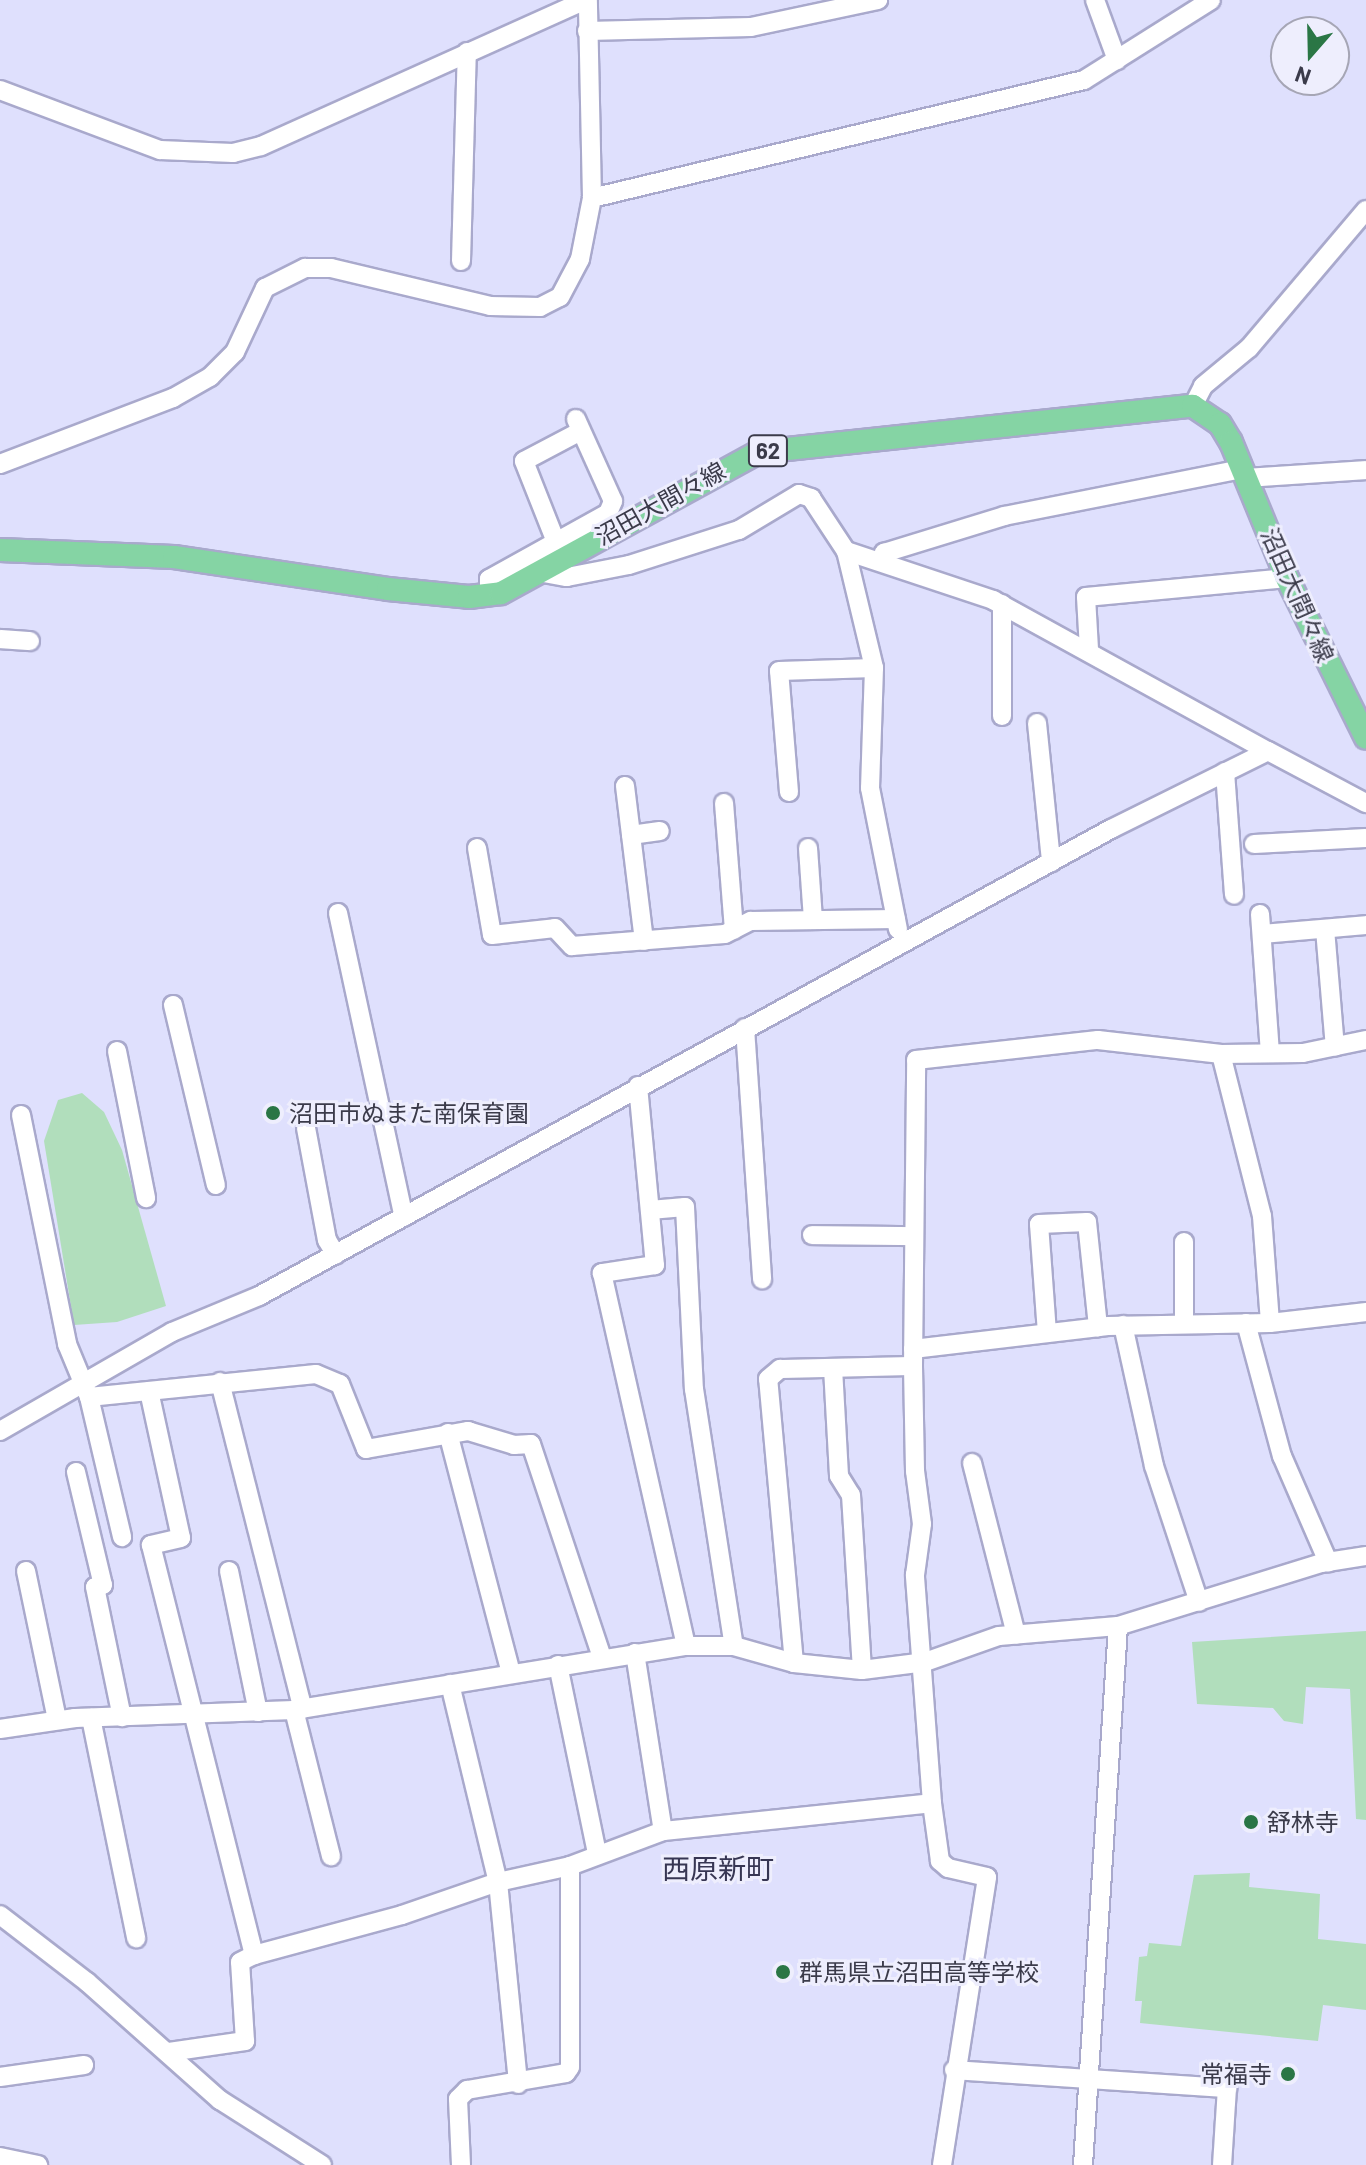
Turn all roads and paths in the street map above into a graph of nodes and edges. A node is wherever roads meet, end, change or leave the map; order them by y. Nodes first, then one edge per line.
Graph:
1 (587, 0) edge
2 (878, 0) edge
3 (1095, 0) edge
4 (1211, 0) edge
5 (587, 31) junction
6 (467, 52) junction
7 (1117, 60) junction
8 (0, 90) edge
9 (592, 198) junction
10 (1366, 210) edge
11 (461, 261) dead end
12 (1193, 406) junction
13 (0, 464) edge
14 (1366, 470) edge
15 (1244, 473) junction
16 (556, 542) junction
17 (0, 550) edge
18 (846, 551) junction
19 (881, 560) junction
20 (538, 572) junction
21 (1287, 578) junction
22 (489, 594) junction
23 (1002, 604) junction
24 (0, 639) edge
25 (30, 641) dead end
26 (1089, 649) junction
27 (874, 668) junction
28 (1002, 716) dead end
29 (1037, 723) dead end
30 (1366, 738) edge
31 (1268, 751) junction
32 (1225, 772) junction
33 (625, 786) dead end
34 (789, 792) dead end
35 (724, 803) dead end
36 (1366, 803) edge
37 (660, 831) dead end
38 (631, 835) junction
39 (1366, 838) edge
40 (1254, 844) dead end
41 (477, 848) dead end
42 (808, 848) dead end
43 (1051, 862) junction
44 (1234, 895) dead end
45 (338, 913) dead end
46 (1260, 914) dead end
47 (896, 919) junction
48 (813, 920) junction
49 (1366, 925) edge
50 (1325, 929) junction
51 (734, 930) junction
52 (1262, 934) junction
53 (644, 941) junction
54 (901, 944) junction
55 (173, 1005) dead end
56 (745, 1028) junction
57 (1366, 1040) edge
58 (1335, 1047) junction
59 (117, 1051) dead end
60 (1270, 1053) junction
61 (1221, 1054) junction
62 (638, 1086) junction
63 (21, 1115) dead end
64 (306, 1128) dead end
65 (216, 1185) dead end
66 (146, 1198) dead end
67 (650, 1210) junction
68 (404, 1217) junction
69 (812, 1235) dead end
70 (914, 1236) junction
71 (1184, 1242) dead end
72 (336, 1255) junction
73 (762, 1279) dead end
74 (1366, 1312) edge
75 (1246, 1323) junction
76 (1270, 1323) junction
77 (1184, 1324) junction
78 (1123, 1325) junction
79 (1098, 1327) junction
80 (1047, 1333) junction
81 (913, 1357) junction
82 (833, 1368) junction
83 (220, 1382) junction
84 (87, 1391) junction
85 (149, 1391) junction
86 (0, 1431) edge
87 (448, 1433) junction
88 (972, 1463) dead end
89 (76, 1472) dead end
90 (122, 1537) dead end
91 (1366, 1556) edge
92 (1328, 1562) junction
93 (26, 1571) dead end
94 (229, 1571) dead end
95 (1199, 1602) junction
96 (1118, 1626) junction
97 (1016, 1634) junction
98 (686, 1646) junction
99 (734, 1646) junction
100 (635, 1653) junction
101 (602, 1658) junction
102 (925, 1662) junction
103 (794, 1663) junction
104 (558, 1665) junction
105 (862, 1670) junction
106 (511, 1673) junction
107 (450, 1684) junction
108 (298, 1710) junction
109 (258, 1712) junction
110 (195, 1714) junction
111 (122, 1717) junction
112 (91, 1718) junction
113 (57, 1720) junction
114 (0, 1729) edge
115 (932, 1803) junction
116 (663, 1831) junction
117 (597, 1853) junction
118 (331, 1856) dead end
119 (570, 1866) junction
120 (498, 1882) junction
121 (0, 1915) edge
122 (136, 1938) dead end
123 (254, 1955) junction
124 (169, 2052) junction
125 (84, 2065) dead end
126 (954, 2070) junction
127 (0, 2077) edge
128 (1089, 2078) junction
129 (518, 2084) junction
130 (0, 2157) edge
131 (38, 2165) edge
132 (322, 2165) edge
133 (461, 2165) edge
134 (942, 2165) edge
135 (1083, 2165) edge
136 (1222, 2165) edge

1 - 5 street
1 - 6 street
2 - 5 street
3 - 7 street
4 - 7 street
5 - 9 street
6 - 8 street
6 - 11 street
7 - 9 street
9 - 13 street
10 - 12 street
12 - 15 main road, 沼田大間々線
12 - 20 main road, 沼田大間々線 / 62
14 - 15 street
15 - 19 street
15 - 21 main road, 沼田大間々線
16 - 16 street
16 - 22 street
17 - 22 main road, 沼田大間々線 / 62
18 - 19 street
18 - 20 street
18 - 27 street
19 - 23 street
20 - 22 main road, 沼田大間々線 / 62
21 - 26 street
21 - 30 main road, 沼田大間々線
23 - 26 street
23 - 28 street
24 - 25 street
26 - 31 street
27 - 34 street
27 - 47 street
29 - 43 street
31 - 32 street
31 - 36 street
32 - 43 street
32 - 44 street
33 - 38 street
35 - 51 street
37 - 38 street
38 - 53 street
39 - 40 street
41 - 53 street
42 - 48 street
43 - 54 street
45 - 68 street
46 - 52 street
47 - 48 street
47 - 54 street
48 - 51 street
49 - 50 street
50 - 52 street
50 - 58 street
51 - 53 street
52 - 60 street
54 - 56 street
55 - 65 street
56 - 62 street
56 - 73 street
57 - 58 street
58 - 60 street
59 - 66 street
60 - 61 street
61 - 70 street
61 - 76 street
62 - 67 street
62 - 68 street
63 - 84 street
64 - 72 street
67 - 98 street
67 - 99 street
68 - 72 street
69 - 70 street
70 - 81 street
71 - 77 street
72 - 84 street
74 - 76 street
75 - 76 street
75 - 77 street
75 - 92 street
77 - 78 street
78 - 79 street
78 - 95 street
79 - 80 street
79 - 80 street
80 - 81 street
81 - 82 street
81 - 102 street
82 - 103 street
82 - 105 street
83 - 85 street
83 - 87 street
83 - 108 street
84 - 85 street
84 - 86 street
84 - 90 street
85 - 110 street
87 - 101 street
87 - 106 street
88 - 97 street
89 - 111 street
91 - 92 street
92 - 95 street
93 - 113 street
94 - 109 street
95 - 96 street
96 - 97 street
96 - 128 street
97 - 102 street
98 - 99 street
98 - 100 street
99 - 103 street
100 - 101 street
100 - 116 street
101 - 104 street
102 - 105 street
102 - 115 street
103 - 105 street
104 - 106 street
104 - 117 street
106 - 107 street
107 - 108 street
107 - 120 street
108 - 109 street
108 - 118 street
109 - 110 street
110 - 111 street
110 - 123 street
111 - 112 street
112 - 113 street
112 - 122 street
113 - 114 street
115 - 116 street
115 - 126 street
116 - 117 street
117 - 119 street
119 - 120 street
119 - 129 street
120 - 123 street
120 - 129 street
121 - 124 street
123 - 124 street
124 - 132 street
125 - 127 street
126 - 128 street
126 - 134 street
128 - 135 street
128 - 136 street
129 - 133 street
130 - 131 street

